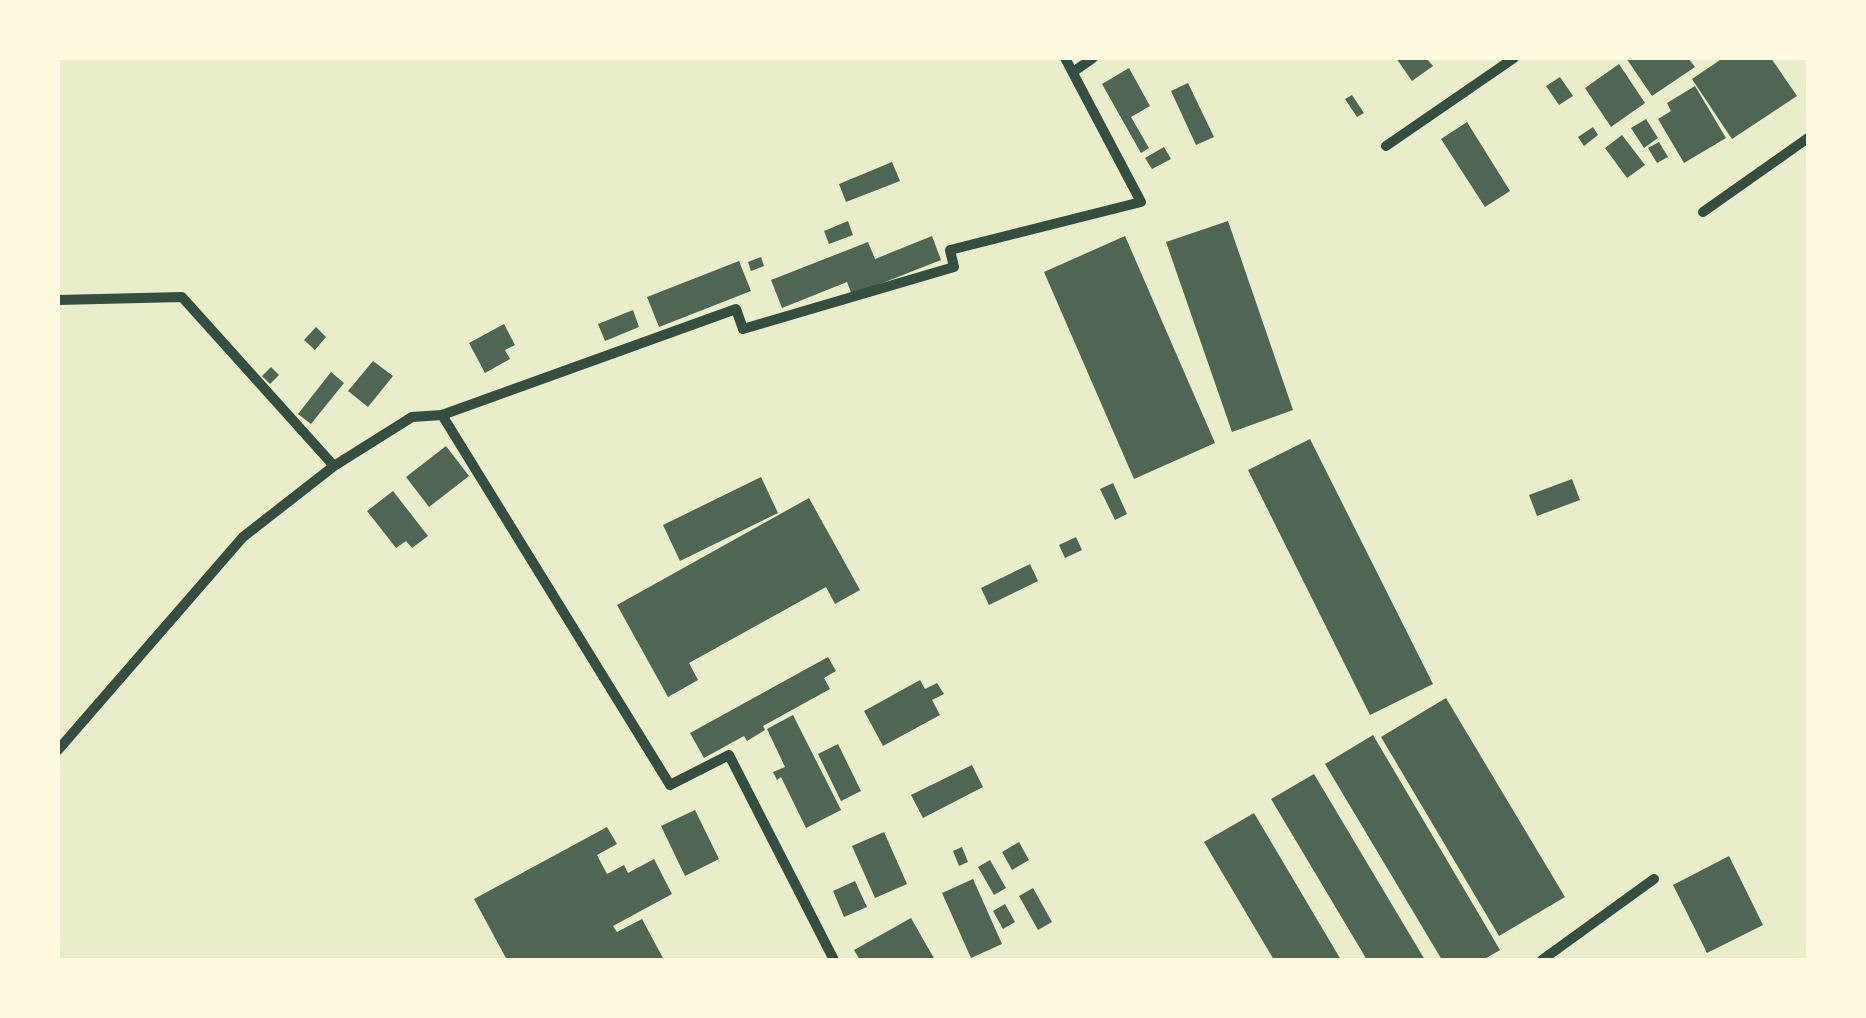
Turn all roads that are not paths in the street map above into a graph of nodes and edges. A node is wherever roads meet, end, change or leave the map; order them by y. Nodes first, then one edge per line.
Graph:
1 (1066, 58) edge
2 (1092, 58) edge
3 (1514, 58) edge
4 (1073, 72) junction
5 (1808, 138) edge
6 (1386, 146) dead end
7 (1703, 212) dead end
8 (58, 300) edge
9 (442, 415) junction
10 (334, 466) junction
11 (58, 750) edge
12 (1654, 879) dead end
13 (834, 960) edge
14 (1542, 960) edge

1 - 4 street
2 - 4 street
3 - 6 street
4 - 9 street
5 - 7 street
8 - 10 street
9 - 10 street
9 - 13 street
10 - 11 street
12 - 14 street

